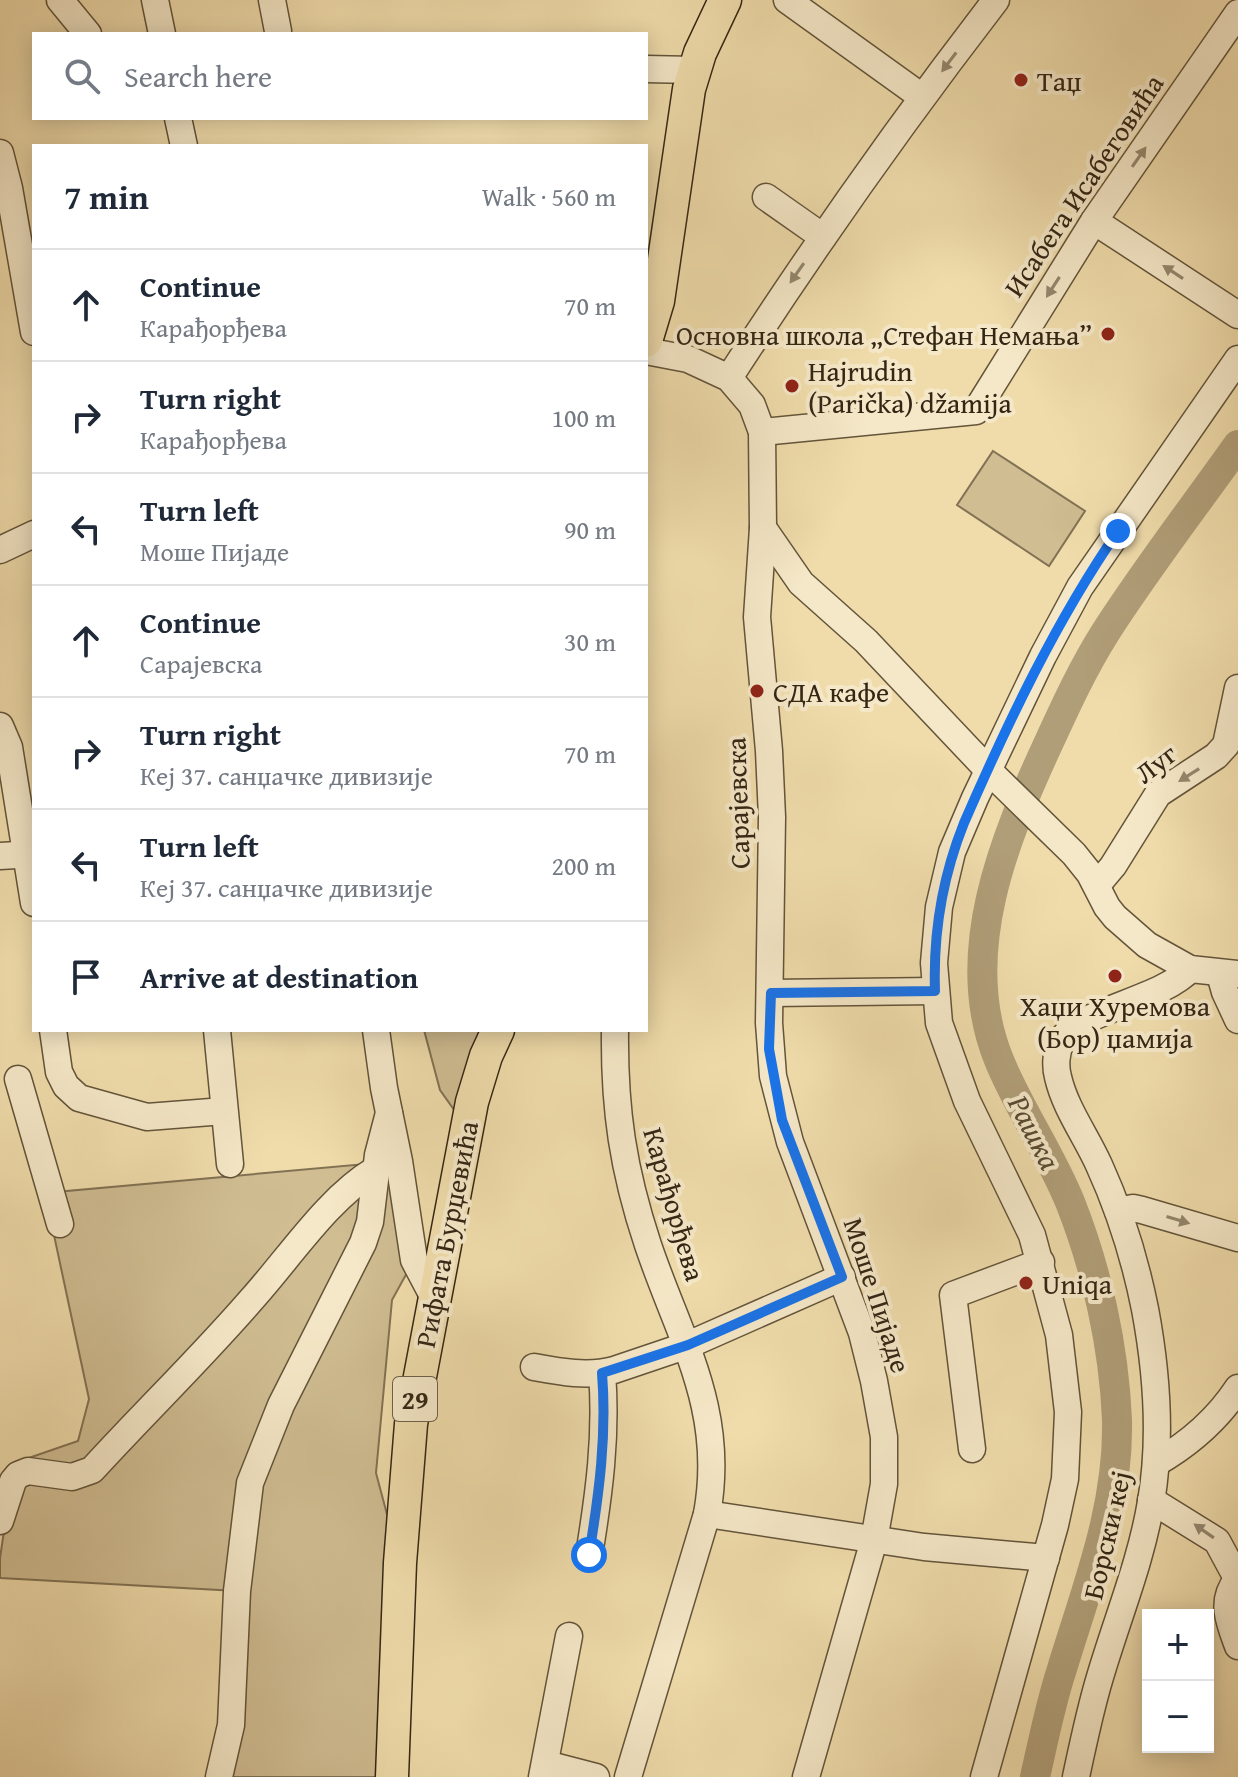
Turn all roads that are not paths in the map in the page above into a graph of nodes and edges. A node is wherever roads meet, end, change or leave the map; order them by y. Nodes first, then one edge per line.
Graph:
1 (60, 0) edge
2 (155, 0) edge
3 (272, 0) edge
4 (725, 0) edge
5 (787, 0) edge
6 (996, 0) edge
7 (1238, 13) edge
8 (278, 31) dead end
9 (86, 32) edge
10 (162, 32) edge
11 (648, 69) edge
12 (694, 70) junction
13 (922, 97) junction
14 (178, 120) edge
15 (184, 144) edge
16 (0, 153) edge
17 (766, 197) dead end
18 (1094, 221) junction
19 (823, 237) junction
20 (656, 239) edge
21 (19, 283) edge
22 (1238, 315) edge
23 (32, 325) edge
24 (648, 334) edge
25 (648, 351) edge
26 (1238, 359) edge
27 (729, 378) junction
28 (762, 432) junction
29 (763, 528) junction
30 (32, 535) edge
31 (1, 550) edge
32 (1238, 688) edge
33 (0, 726) edge
34 (1232, 746) edge
35 (996, 778) junction
36 (30, 854) edge
37 (0, 856) edge
38 (32, 878) edge
39 (1097, 885) junction
40 (1190, 969) junction
41 (1229, 974) edge
42 (935, 991) junction
43 (771, 993) junction
44 (1238, 1020) edge
45 (53, 1032) edge
46 (217, 1032) edge
47 (376, 1032) edge
48 (497, 1032) edge
49 (615, 1032) edge
50 (59, 1072) junction
51 (773, 1076) joint
52 (9, 1081) edge
53 (224, 1111) junction
54 (389, 1113) junction
55 (230, 1164) dead end
56 (375, 1170) junction
57 (1118, 1211) junction
58 (60, 1224) dead end
59 (1238, 1238) edge
60 (1041, 1262) junction
61 (842, 1277) junction
62 (433, 1296) junction
63 (688, 1345) junction
64 (534, 1367) dead end
65 (602, 1373) junction
66 (1238, 1388) edge
67 (972, 1449) dead end
68 (1156, 1463) junction
69 (1151, 1500) junction
70 (707, 1514) junction
71 (0, 1521) edge
72 (874, 1540) junction
73 (589, 1555) dead end
74 (1046, 1558) junction
75 (1238, 1580) edge
76 (569, 1636) dead end
77 (1238, 1646) edge
78 (231, 1725) junction
79 (544, 1771) edge
80 (198, 1777) edge
81 (219, 1777) edge
82 (392, 1777) edge
83 (596, 1777) edge
84 (628, 1777) edge
85 (806, 1777) edge
86 (984, 1777) edge
87 (1076, 1777) edge

1 - 9 street
2 - 10 street
3 - 8 street
4 - 12 main road
5 - 13 street
6 -> 13 street
18 -> 7 street, Исабега Исабеговића
11 - 12 street
12 - 20 main road
13 - 19 street
14 - 15 street
16 - 21 street
17 - 19 street
22 -> 18 street
18 -> 28 street, Исабега Исабеговића
19 -> 27 street
20 - 24 main road
21 - 23 street
25 - 27 street
26 - 35 street
27 - 28 street, Сарајевска
28 - 29 street, Сарајевска
29 - 35 street
29 - 43 street, Сарајевска
30 - 31 street
32 - 34 street, Луг
33 - 36 street
34 -> 39 street, Луг
35 - 39 street
35 - 42 street
36 - 37 street
36 - 38 street
39 - 40 street
40 - 41 street
40 - 57 street, Борски кеј
41 - 44 street
42 - 43 street
42 - 60 street
43 - 51 street, Сарајевска
45 - 50 street
46 - 53 street
47 - 54 street
48 - 62 main road, Рифата Бурџевића / 29
49 - 63 street, Карађорђева
50 - 52 street
50 - 53 street
51 - 61 street, Моше Пијаде
52 - 58 street
53 - 55 street
54 - 56 street
54 - 62 street
56 - 71 street
56 - 78 street
57 -> 59 street
57 - 68 street, Борски кеј
60 - 67 street
60 - 74 street
61 - 63 street
61 - 72 street, Моше Пијаде
62 - 82 main road, Рифата Бурџевића / 29
63 - 65 street
63 - 70 street, Карађорђева
64 - 65 street
65 - 73 street
66 - 68 street
68 - 69 street, Борски кеј
75 -> 69 street
69 - 87 street, Борски кеј
70 - 72 street
70 - 84 street, Карађорђева
72 - 74 street
72 - 85 street, Моше Пијаде
74 - 86 street
75 - 77 street
76 - 79 street
78 - 80 street
78 - 81 street
79 - 83 street

